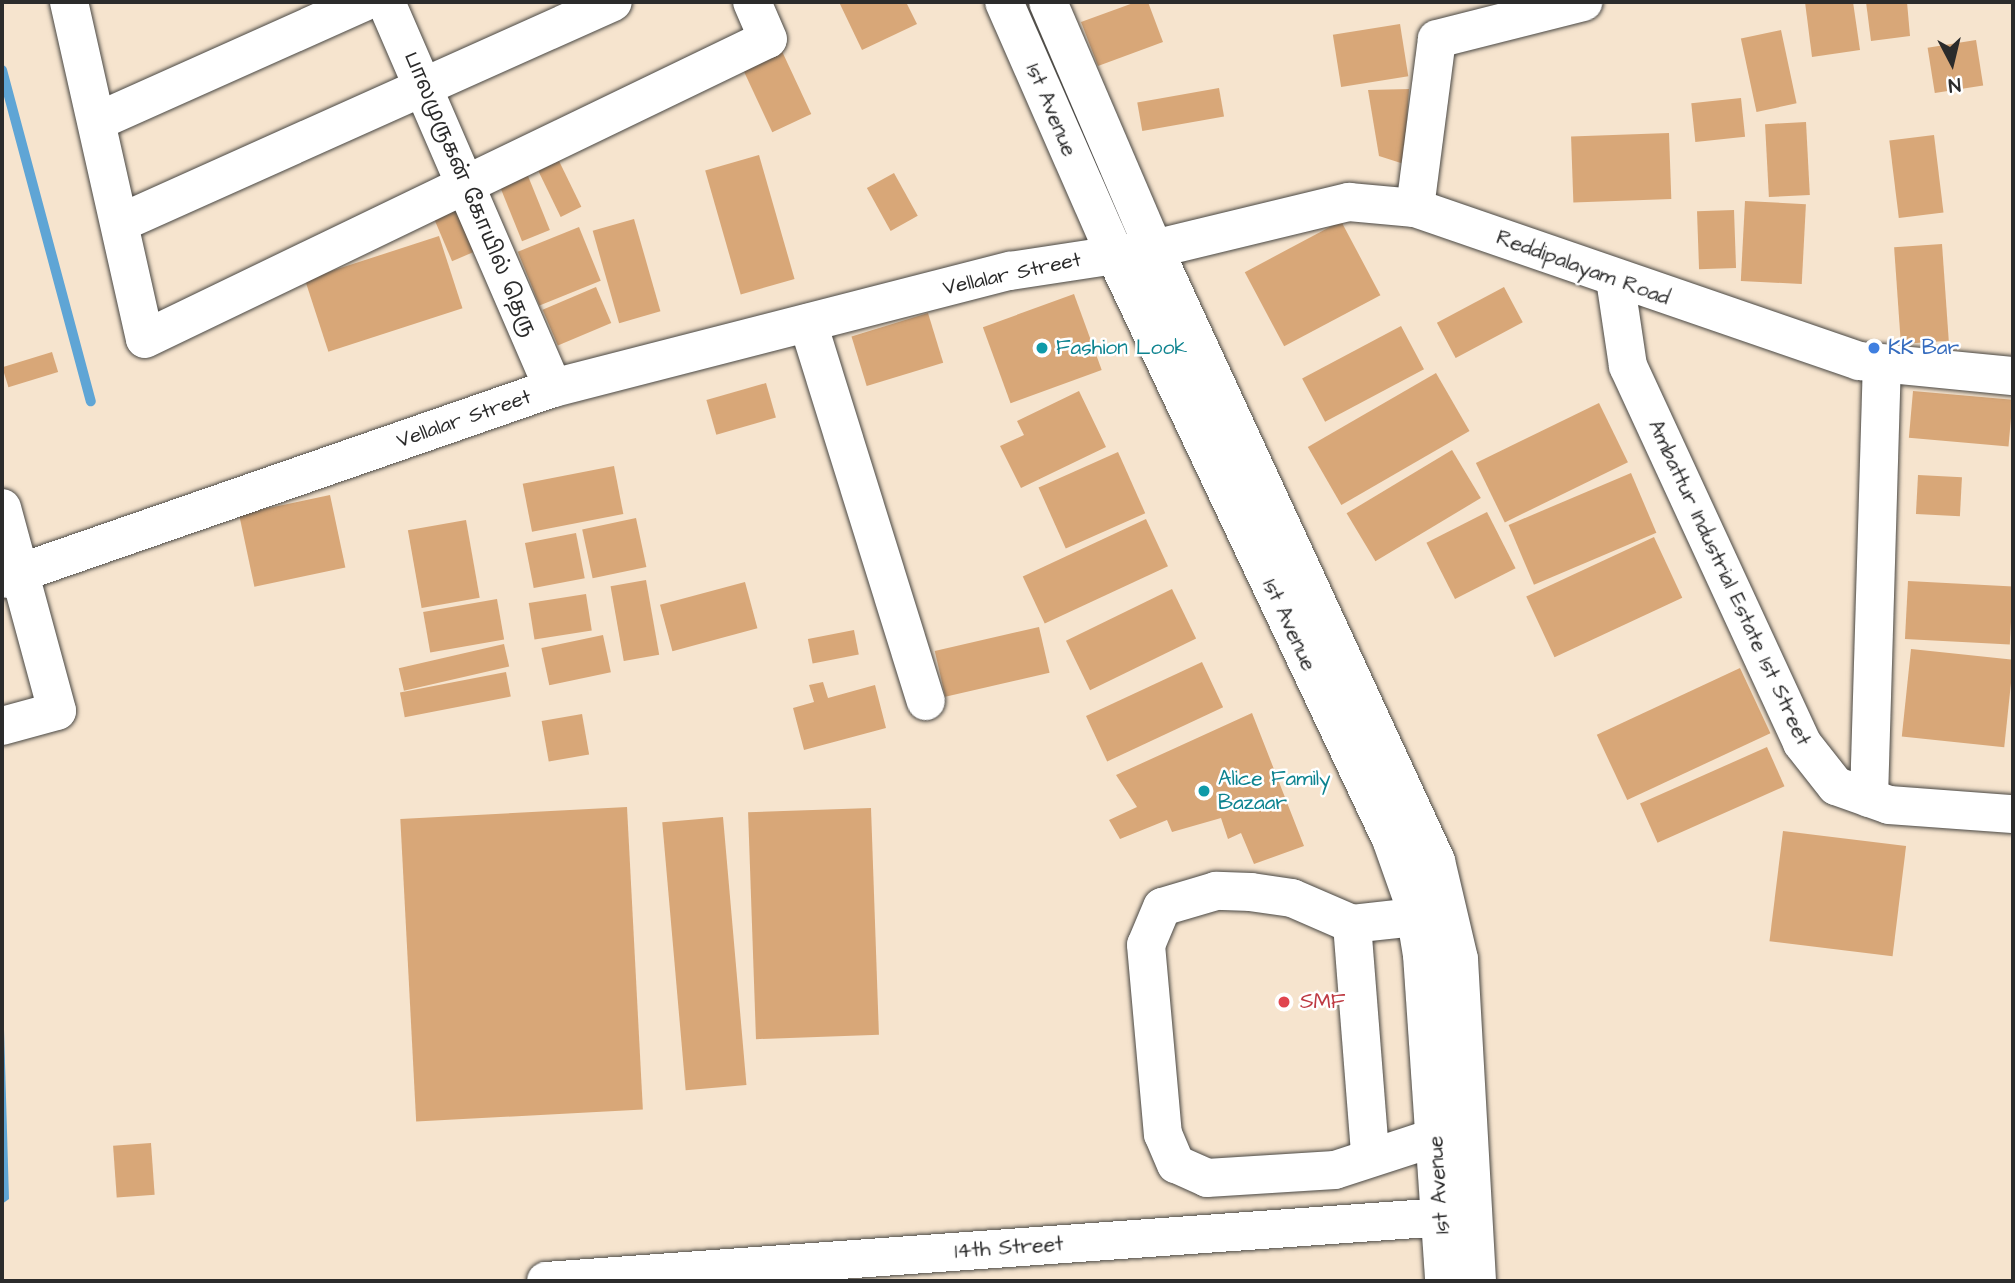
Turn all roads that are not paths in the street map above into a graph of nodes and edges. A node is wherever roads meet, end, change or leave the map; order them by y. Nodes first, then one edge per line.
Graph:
1 (69, 2) edge
2 (364, 2) edge
3 (386, 2) edge
4 (613, 2) edge
5 (752, 2) edge
6 (1004, 2) edge
7 (1048, 2) edge
8 (1583, 2) edge
9 (425, 88) junction
10 (98, 121) junction
11 (467, 181) junction
12 (1415, 208) junction
13 (120, 223) junction
14 (1154, 249) junction
15 (1114, 253) junction
16 (1615, 279) junction
17 (808, 323) junction
18 (1882, 363) junction
19 (2013, 376) edge
20 (553, 388) junction
21 (2, 508) edge
22 (10, 577) edge
23 (926, 701) dead end
24 (2, 726) edge
25 (1869, 798) junction
26 (2013, 814) edge
27 (1415, 918) junction
28 (1352, 924) junction
29 (1436, 1137) junction
30 (1370, 1155) junction
31 (1457, 1216) junction
32 (546, 1281) edge
33 (1444, 1281) edge
34 (1477, 1281) edge

1 - 10 street
2 - 10 street
3 - 9 street, பாலமுருகன் கோயில் தெரு
4 - 9 street
5 - 11 street
6 - 15 street, 1st Avenue
7 - 14 street, 1st Avenue
8 - 12 street
9 - 11 street, பாலமுருகன் கோயில் தெரு
9 - 13 street
10 - 13 street
11 - 13 street
11 - 20 street, பாலமுருகன் கோயில் தெரு
12 - 14 street, Reddipalayam Road
12 - 16 street, Reddipalayam Road
14 - 15 street, Vellalar Street
14 - 31 street, 1st Avenue
15 - 17 street, Vellalar Street
15 - 27 street, 1st Avenue
16 - 18 street, Reddipalayam Road
16 - 25 street, Ambattur Industrial Estate 1st Street
17 - 20 street, Vellalar Street
17 - 23 street
18 - 19 street, Reddipalayam Road
18 - 25 street
20 - 22 street, Vellalar Street
21 - 22 street
22 - 24 street
25 - 26 street, Ambattur Industrial Estate 1st Street
27 - 28 street
27 - 29 street, 1st Avenue
28 - 30 street
28 - 30 street
29 - 30 street
29 - 31 street, 1st Avenue
31 - 32 street, 14th Street
31 - 33 street, 1st Avenue
31 - 34 street, 1st Avenue

